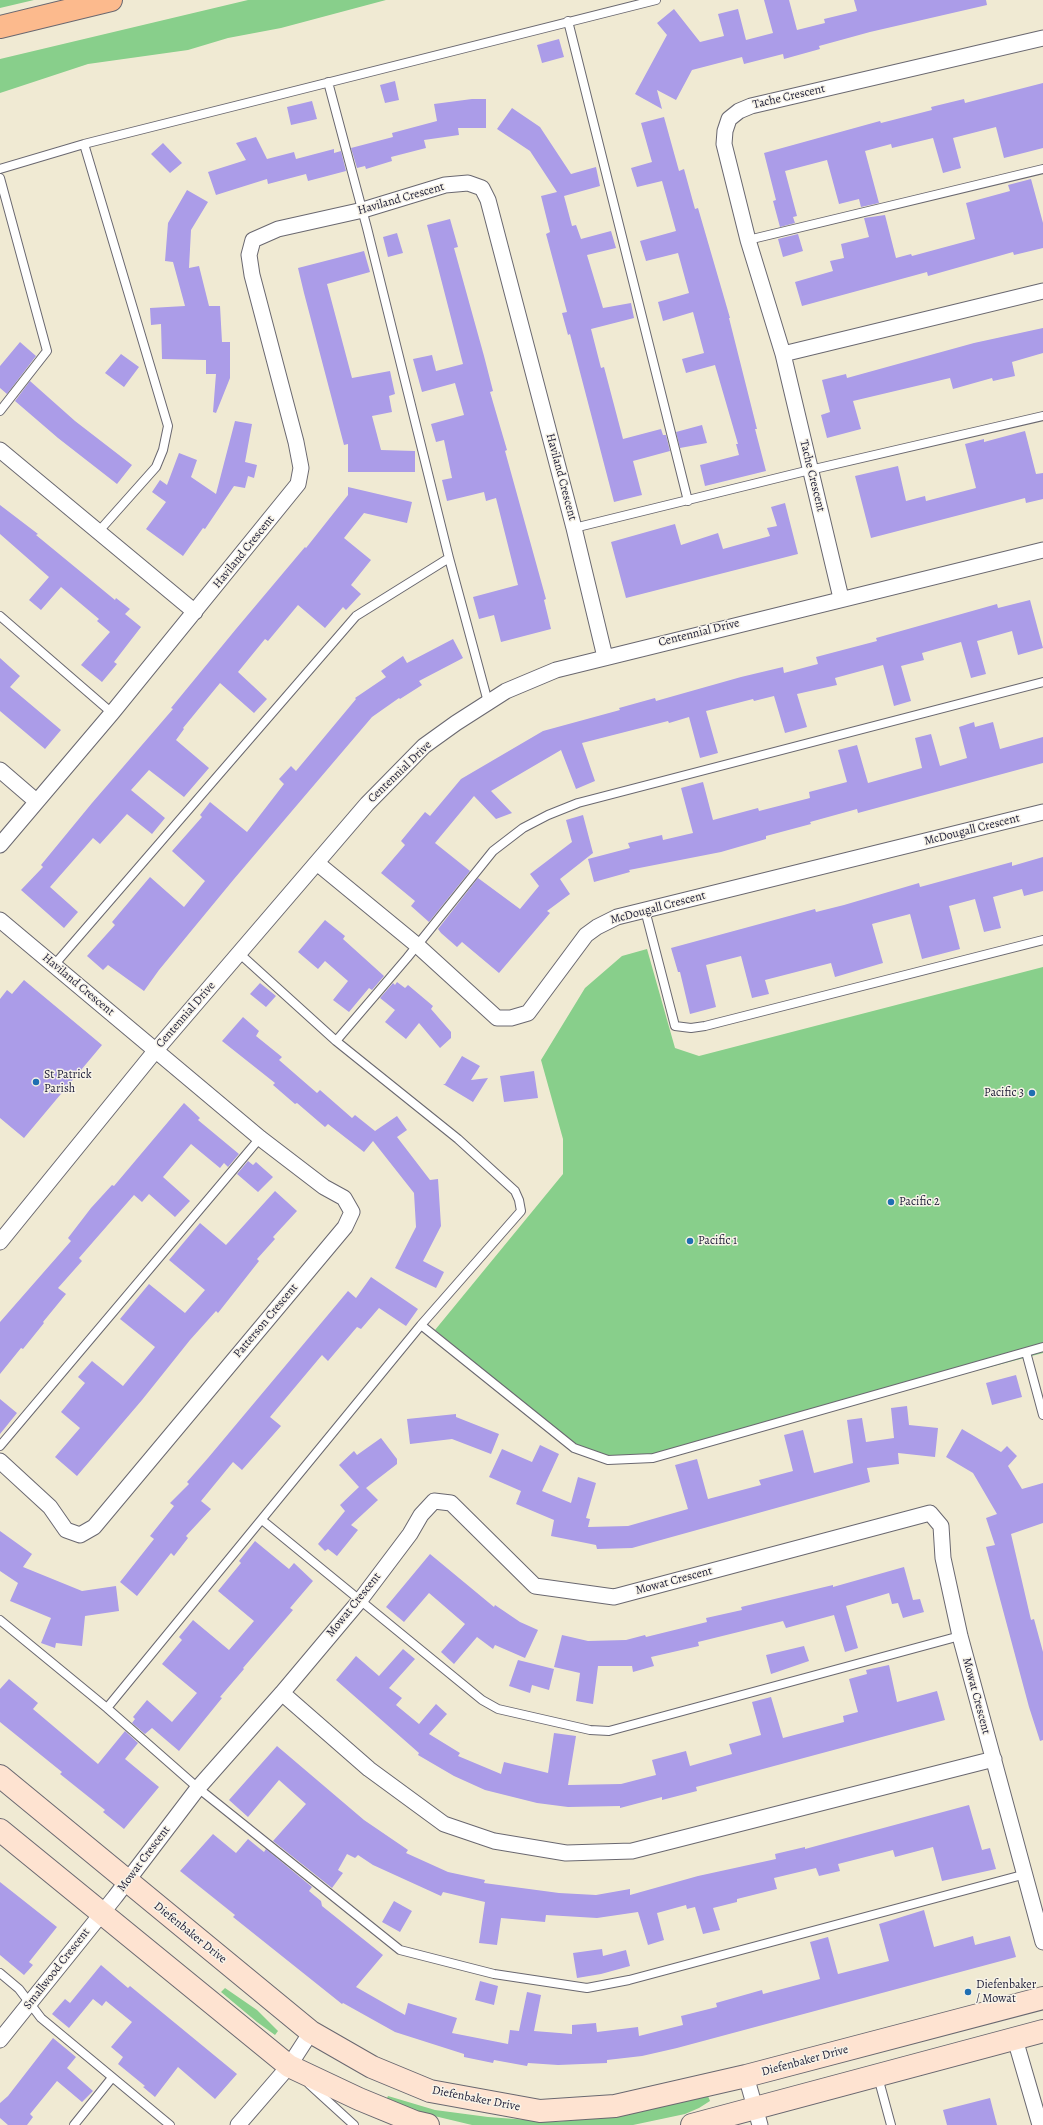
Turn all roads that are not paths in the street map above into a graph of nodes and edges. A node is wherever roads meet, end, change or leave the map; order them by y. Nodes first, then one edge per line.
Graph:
1 (111, 0) edge
2 (656, 0) edge
3 (568, 21) junction
4 (0, 27) edge
5 (1043, 38) edge
6 (328, 82) junction
7 (84, 144) junction
8 (0, 169) edge
9 (1043, 169) edge
10 (0, 178) edge
11 (363, 210) junction
12 (748, 240) junction
13 (1043, 291) edge
14 (783, 354) junction
15 (0, 411) edge
16 (1043, 416) edge
17 (0, 450) edge
18 (810, 470) junction
19 (688, 501) junction
20 (574, 528) junction
21 (100, 532) junction
22 (1043, 550) edge
23 (449, 558) junction
24 (841, 598) junction
25 (195, 612) junction
26 (0, 616) edge
27 (605, 657) junction
28 (1043, 682) edge
29 (488, 702) junction
30 (112, 713) junction
31 (0, 770) edge
32 (36, 801) junction
33 (1043, 812) edge
34 (0, 845) edge
35 (317, 863) junction
36 (644, 910) junction
37 (0, 920) edge
38 (1043, 940) edge
39 (418, 946) junction
40 (240, 954) junction
41 (55, 964) junction
42 (336, 1041) junction
43 (156, 1050) junction
44 (260, 1138) junction
45 (0, 1242) edge
46 (421, 1325) junction
47 (1043, 1347) edge
48 (1026, 1352) junction
49 (1043, 1415) edge
50 (0, 1446) edge
51 (0, 1461) edge
52 (262, 1520) junction
53 (361, 1599) junction
54 (0, 1620) edge
55 (960, 1636) junction
56 (282, 1693) junction
57 (107, 1708) junction
58 (994, 1759) junction
59 (0, 1776) edge
60 (198, 1788) junction
61 (0, 1830) edge
62 (1026, 1874) junction
63 (121, 1889) junction
64 (101, 1914) junction
65 (1043, 1942) edge
66 (0, 1973) edge
67 (1043, 1998) edge
68 (30, 2004) junction
69 (1043, 2031) edge
70 (311, 2032) junction
71 (1014, 2038) junction
72 (0, 2040) edge
73 (289, 2066) junction
74 (746, 2076) junction
75 (877, 2076) junction
76 (112, 2078) junction
77 (758, 2117) edge
78 (74, 2125) edge
79 (170, 2125) edge
80 (238, 2125) edge
81 (354, 2125) edge
82 (428, 2125) edge
83 (692, 2125) edge
84 (891, 2125) edge
85 (1040, 2125) edge

1 - 4 highway
2 - 3 lane
3 - 6 lane
3 - 19 lane
5 - 12 street, Tache Crescent
6 - 7 lane
6 - 11 lane
7 - 8 lane
7 - 21 lane
9 - 12 lane
10 - 15 lane
11 - 20 street, Haviland Crescent
11 - 23 lane
11 - 25 street, Haviland Crescent
12 - 14 street, Tache Crescent
13 - 14 street
14 - 18 street, Tache Crescent
16 - 18 lane
17 - 21 street
18 - 19 lane
18 - 24 street, Tache Crescent
19 - 20 lane
20 - 27 street, Haviland Crescent
21 - 25 street
22 - 24 street, Centennial Drive
23 - 29 lane
23 - 41 lane
24 - 27 street, Centennial Drive
25 - 30 street, Haviland Crescent
26 - 30 lane
27 - 29 street, Centennial Drive
28 - 39 lane
29 - 35 street, Centennial Drive
30 - 32 street, Haviland Crescent
31 - 32 street
32 - 34 street, Haviland Crescent
33 - 36 street, McDougall Crescent
35 - 39 street, McDougall Crescent
35 - 40 street, Centennial Drive
36 - 38 lane
36 - 39 street, McDougall Crescent
37 - 41 street, Haviland Crescent
39 - 42 lane
40 - 42 lane
40 - 43 street, Centennial Drive
41 - 43 street, Haviland Crescent
42 - 46 lane
43 - 44 street, Patterson Crescent
43 - 45 street, Centennial Drive
44 - 50 lane
44 - 51 street, Patterson Crescent
46 - 48 lane
46 - 52 lane
47 - 48 lane
48 - 49 lane
52 - 53 lane
52 - 57 lane
53 - 55 lane
53 - 55 street, Mowat Crescent
53 - 56 street, Mowat Crescent
54 - 57 lane
55 - 58 street, Mowat Crescent
56 - 58 street
56 - 60 street, Mowat Crescent
57 - 60 lane
58 - 62 street, Mowat Crescent
59 - 63 street, Diefenbaker Drive
60 - 62 lane
60 - 63 street, Mowat Crescent
61 - 64 street
62 - 65 street, Mowat Crescent
63 - 64 street, Smallwood Crescent
63 - 70 street, Diefenbaker Drive
64 - 68 street, Smallwood Crescent
64 - 73 street
66 - 68 lane
67 - 74 street, Diefenbaker Drive
68 - 72 street, Smallwood Crescent
68 - 76 lane
69 - 71 street
70 - 73 street
70 - 74 street, Diefenbaker Drive
71 - 75 street
71 - 85 street
73 - 80 street
73 - 81 lane
73 - 82 street
74 - 77 street
75 - 77 street
75 - 84 lane
76 - 78 lane
76 - 79 lane
77 - 83 street

